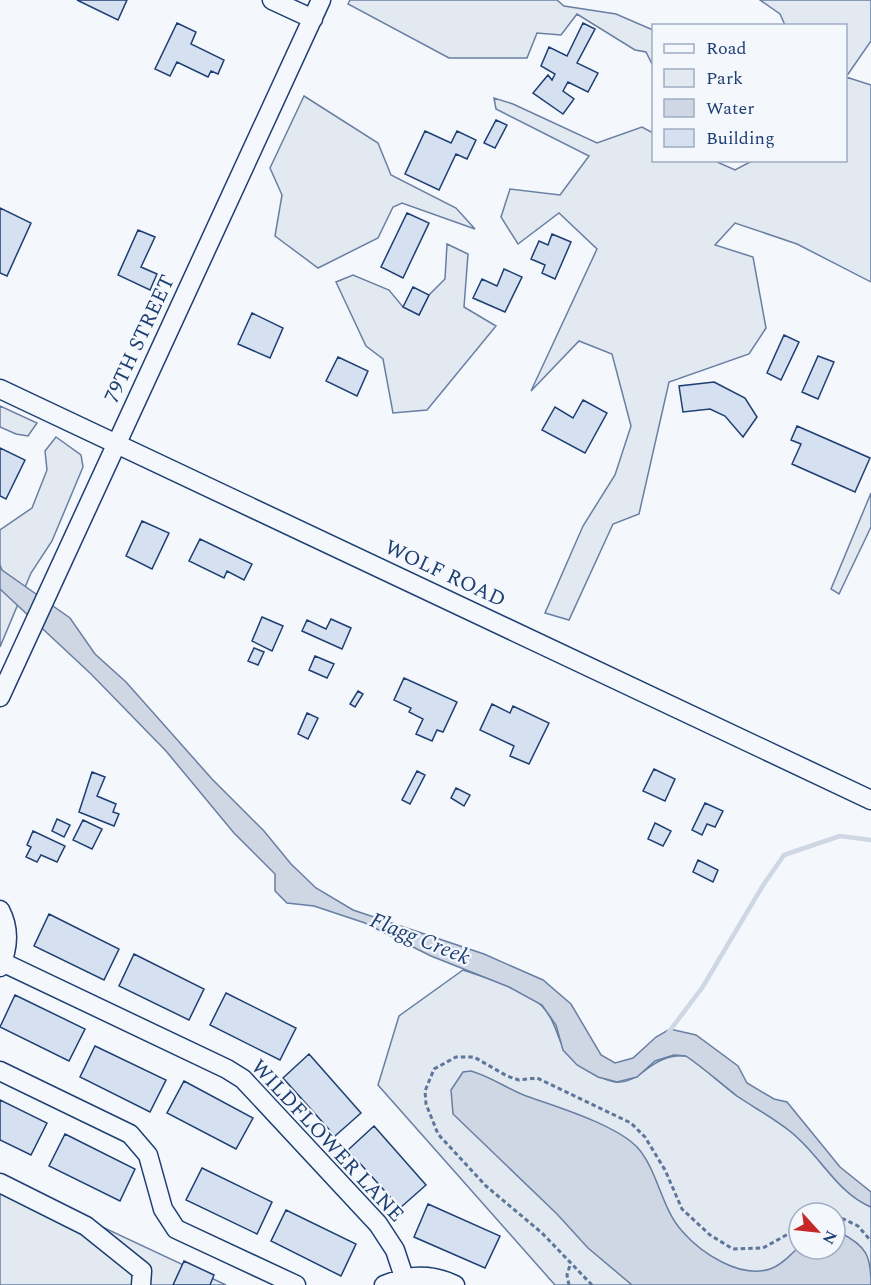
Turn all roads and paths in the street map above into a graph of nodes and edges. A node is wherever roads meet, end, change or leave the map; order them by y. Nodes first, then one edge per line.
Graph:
1 (272, 0) edge
2 (321, 0) edge
3 (313, 19) junction
4 (0, 389) edge
5 (117, 444) junction
6 (0, 697) edge
7 (871, 800) edge
8 (0, 910) edge
9 (1, 964) edge
10 (0, 1071) edge
11 (0, 1183) edge
12 (847, 1221) edge
13 (787, 1235) edge
14 (871, 1241) edge
15 (570, 1265) junction
16 (404, 1277) junction
17 (141, 1285) edge
18 (296, 1285) edge
19 (384, 1285) edge
20 (455, 1285) edge
21 (569, 1285) edge
22 (592, 1285) edge

1 - 3 street
2 - 3 street, 79TH STREET
3 - 5 street, 79TH STREET
4 - 5 street, WOLF ROAD
5 - 6 street, 79TH STREET
5 - 7 street, WOLF ROAD
8 - 9 street
9 - 16 street, WILDFLOWER LANE
10 - 18 street
11 - 17 street
12 - 14 path
13 - 15 path
15 - 21 path
15 - 22 path
16 - 19 street
16 - 20 street

